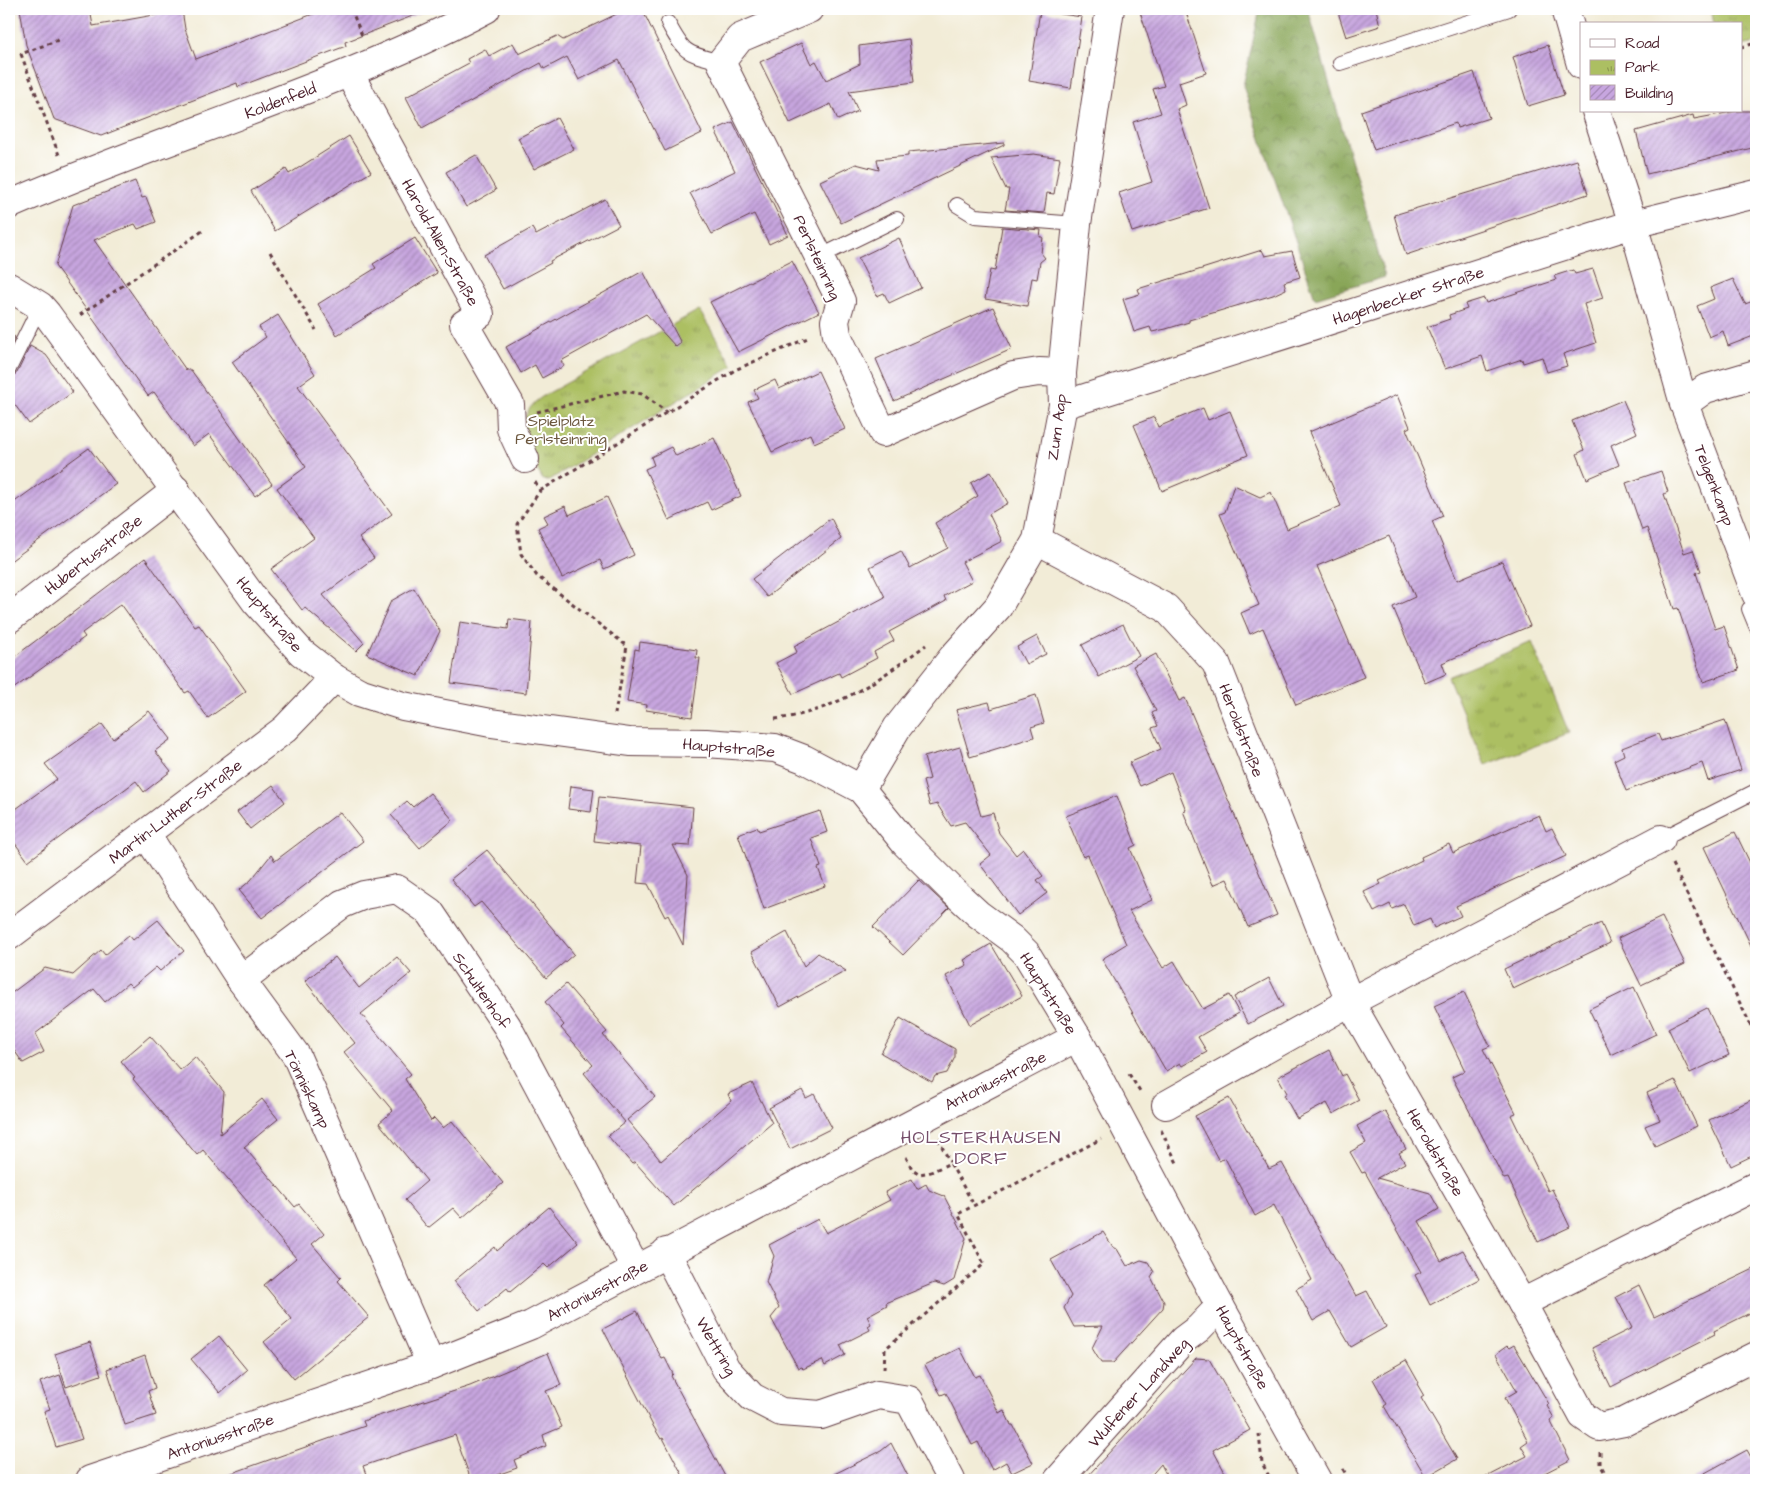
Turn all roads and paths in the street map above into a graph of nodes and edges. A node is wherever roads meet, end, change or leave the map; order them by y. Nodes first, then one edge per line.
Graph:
1 (486, 9) edge
2 (809, 9) edge
3 (1110, 9) edge
4 (1509, 9) edge
5 (1565, 9) edge
6 (668, 23) dead end
7 (61, 39) dead end
8 (1756, 43) edge
9 (1742, 47) edge
10 (721, 62) junction
11 (1580, 62) edge
12 (1340, 63) dead end
13 (349, 73) junction
14 (1596, 112) edge
15 (68, 179) junction
16 (1756, 194) edge
17 (9, 205) edge
18 (957, 205) dead end
19 (897, 220) dead end
20 (1077, 224) junction
21 (1633, 224) junction
22 (204, 230) dead end
23 (270, 252) dead end
24 (819, 257) junction
25 (9, 287) edge
26 (40, 306) junction
27 (74, 307) dead end
28 (80, 315) junction
29 (835, 321) junction
30 (86, 322) dead end
31 (316, 330) dead end
32 (9, 369) edge
33 (1062, 372) junction
34 (1756, 374) edge
35 (1684, 404) junction
36 (1063, 405) junction
37 (667, 412) junction
38 (511, 414) junction
39 (525, 459) joint
40 (176, 490) junction
41 (540, 491) junction
42 (1038, 540) junction
43 (1754, 609) edge
44 (9, 619) edge
45 (930, 642) dead end
46 (334, 678) junction
47 (605, 712) dead end
48 (768, 720) dead end
49 (861, 789) junction
50 (1756, 791) edge
51 (146, 834) junction
52 (1661, 839) junction
53 (9, 936) edge
54 (241, 980) junction
55 (1350, 1002) junction
56 (1756, 1036) edge
57 (1077, 1037) junction
58 (1166, 1104) dead end
59 (1124, 1124) junction
60 (892, 1134) junction
61 (939, 1142) dead end
62 (950, 1163) junction
63 (1756, 1186) edge
64 (974, 1206) junction
65 (666, 1252) junction
66 (636, 1269) junction
67 (1522, 1303) junction
68 (1220, 1306) junction
69 (885, 1348) dead end
70 (1756, 1356) edge
71 (431, 1365) junction
72 (90, 1480) edge
73 (952, 1480) edge
74 (1058, 1480) edge
75 (1317, 1480) edge

1 - 13 street, Koldenfeld
2 - 10 street
3 - 20 street, Zum Aap
4 - 12 lane
5 - 11 street
6 - 10 lane
7 - 15 path
8 - 9 path
10 - 24 street, Perlsteinring
13 - 15 street, Koldenfeld
13 - 38 street, Harold-Allen-Straße
14 - 21 street, Telgenkamp
15 - 17 street, Koldenfeld
16 - 21 street, Hagenbecker Straße
18 - 20 lane
19 - 24 lane
20 - 33 street, Zum Aap
21 - 35 street, Telgenkamp
21 - 36 street, Hagenbecker Straße
22 - 28 path
23 - 31 path
24 - 29 street, Perlsteinring
25 - 26 street, Hauptstraße
26 - 32 lane
26 - 40 street, Hauptstraße
27 - 28 path
28 - 30 path
29 - 33 street, Perlsteinring
29 - 37 path
33 - 36 street, Zum Aap
34 - 35 street
35 - 43 street, Telgenkamp
36 - 42 street, Zum Aap
37 - 38 path
37 - 41 path
38 - 39 street, Harold-Allen-Straße
39 - 41 path
40 - 44 street, Hubertusstraße
40 - 46 street, Hauptstraße
41 - 47 path
42 - 49 street, Zum Aap
42 - 55 street, Heroldstraße
45 - 48 path
46 - 49 street, Hauptstraße
46 - 51 street, Martin-Luther-Straße
49 - 57 street, Hauptstraße
50 - 52 lane
51 - 53 street, Martin-Luther-Straße
51 - 54 street, Tönniskamp
52 - 55 street
52 - 56 path
54 - 66 street, Schultenhof
54 - 71 street, Tönniskamp
55 - 58 street
55 - 67 street, Heroldstraße
57 - 59 street, Hauptstraße
57 - 60 street, Antoniusstraße
59 - 64 path
59 - 68 street, Hauptstraße
60 - 62 path
60 - 65 street, Antoniusstraße
61 - 62 path
62 - 64 path
63 - 67 street
64 - 69 path
65 - 66 street, Antoniusstraße
65 - 73 street, Wettring
66 - 71 street, Antoniusstraße
67 - 70 street, Heroldstraße
68 - 74 street, Wulfener Landweg
68 - 75 street, Hauptstraße
71 - 72 street, Antoniusstraße

